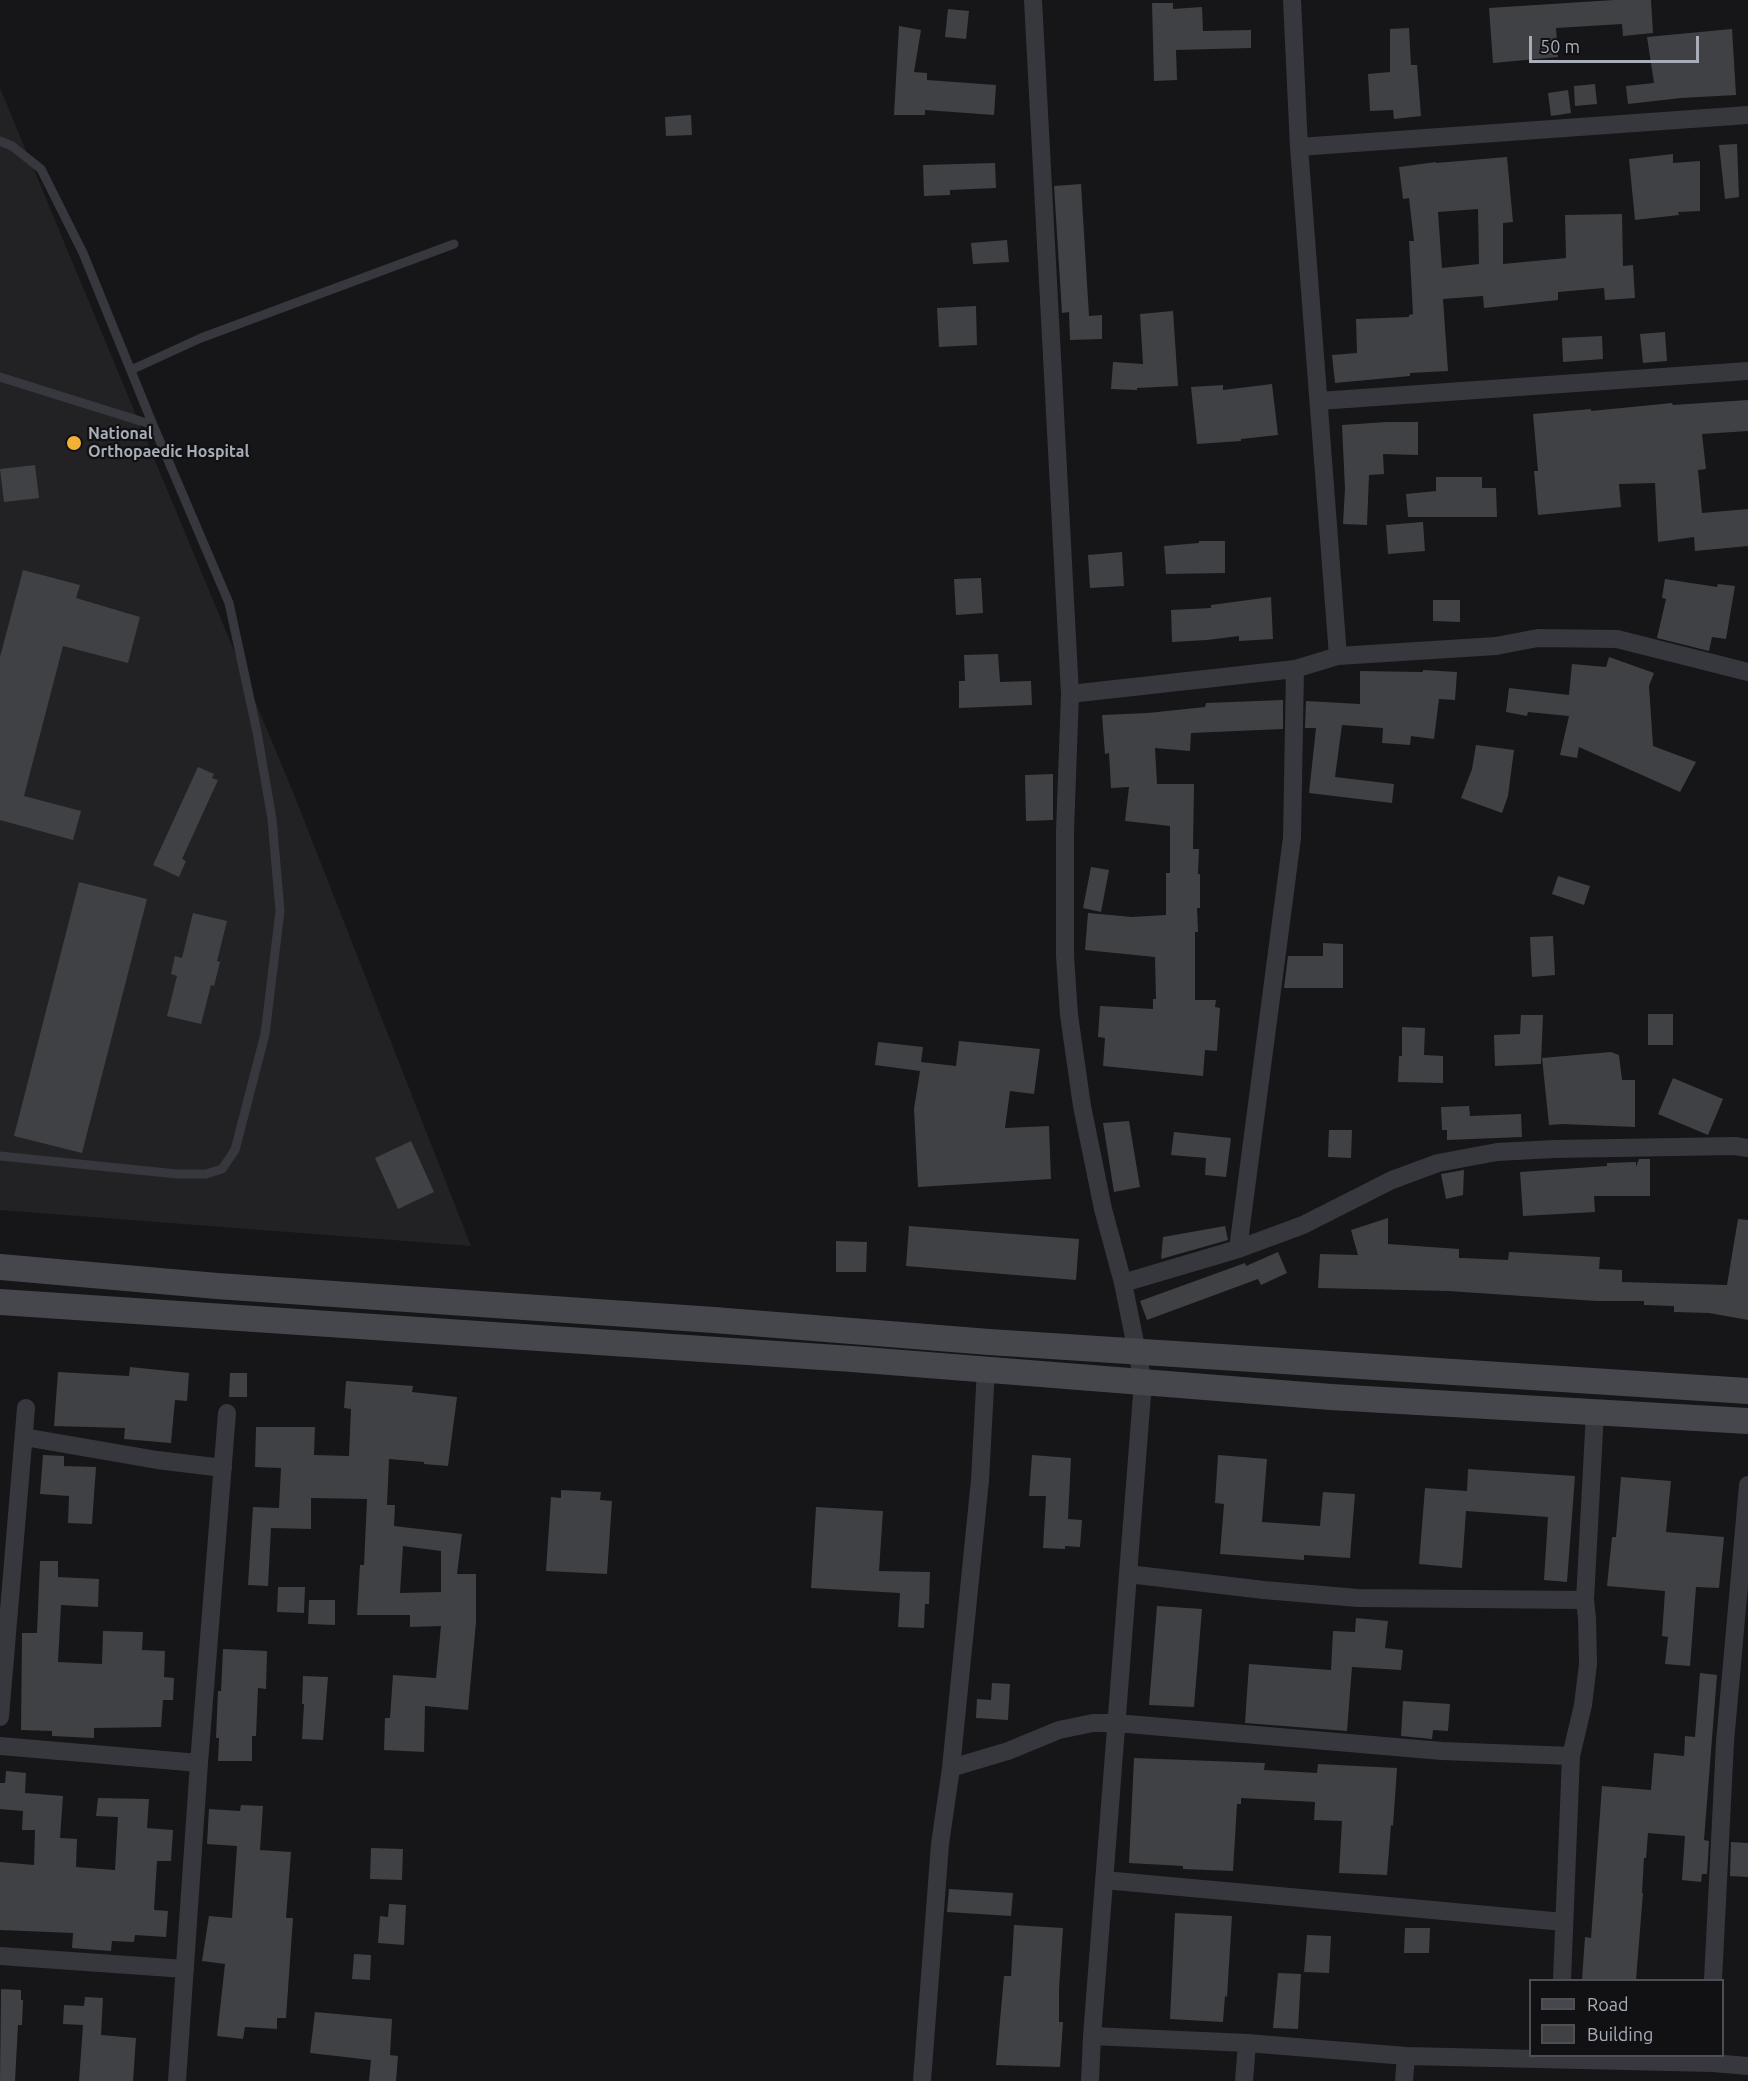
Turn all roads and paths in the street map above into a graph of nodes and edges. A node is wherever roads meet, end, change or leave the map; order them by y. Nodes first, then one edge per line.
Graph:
1 (1033, 0) edge
2 (1292, 0) edge
3 (1748, 115) edge
4 (0, 141) edge
5 (1299, 147) junction
6 (454, 244) dead end
7 (131, 370) junction
8 (1748, 371) edge
9 (0, 377) edge
10 (1319, 401) junction
11 (153, 425) junction
12 (1338, 656) junction
13 (1295, 669) junction
14 (1748, 672) edge
15 (1070, 694) junction
16 (1748, 1148) edge
17 (0, 1156) edge
18 (1238, 1249) junction
19 (0, 1267) edge
20 (1123, 1283) junction
21 (0, 1302) edge
22 (1136, 1350) junction
23 (986, 1370) junction
24 (1143, 1382) junction
25 (1748, 1390) edge
26 (26, 1408) dead end
27 (1594, 1412) junction
28 (227, 1413) dead end
29 (1748, 1421) edge
30 (24, 1437) junction
31 (223, 1468) junction
32 (1748, 1485) edge
33 (1128, 1574) junction
34 (1585, 1600) junction
35 (0, 1717) edge
36 (1116, 1723) junction
37 (0, 1746) edge
38 (1571, 1756) junction
39 (199, 1763) junction
40 (951, 1767) junction
41 (1104, 1880) junction
42 (1564, 1922) junction
43 (0, 1956) edge
44 (185, 1968) junction
45 (1562, 1979) edge
46 (1713, 1979) edge
47 (1092, 2036) junction
48 (1247, 2043) junction
49 (1406, 2055) junction
50 (1529, 2057) edge
51 (1558, 2057) edge
52 (1713, 2059) edge
53 (1748, 2066) edge
54 (177, 2081) edge
55 (922, 2081) edge
56 (1090, 2081) edge
57 (1244, 2081) edge
58 (1404, 2081) edge

1 - 15 street
2 - 5 street
3 - 5 street
4 - 7 lane
5 - 10 street
6 - 7 lane
7 - 11 lane
8 - 10 street
9 - 11 lane
10 - 12 street
11 - 17 lane
12 - 13 street
12 - 14 street
13 - 15 street
13 - 18 street
15 - 20 street
16 - 18 street
18 - 20 street
19 - 22 main road
20 - 22 street
21 - 23 main road
22 - 24 street
22 - 25 main road
23 - 24 main road
23 - 40 street
24 - 27 main road
24 - 33 street
26 - 30 street
27 - 29 main road
27 - 34 street
28 - 31 street
30 - 31 street
30 - 35 street
31 - 39 street
32 - 46 street
33 - 34 street
33 - 36 street
34 - 38 street
36 - 38 street
36 - 40 street
36 - 41 street
37 - 39 street
38 - 42 street
39 - 44 street
40 - 55 street
41 - 42 street
41 - 47 street
42 - 45 street
43 - 44 street
44 - 54 street
47 - 48 street
47 - 56 street
48 - 49 street
48 - 57 street
49 - 50 street
49 - 58 street
51 - 52 street
52 - 53 street

